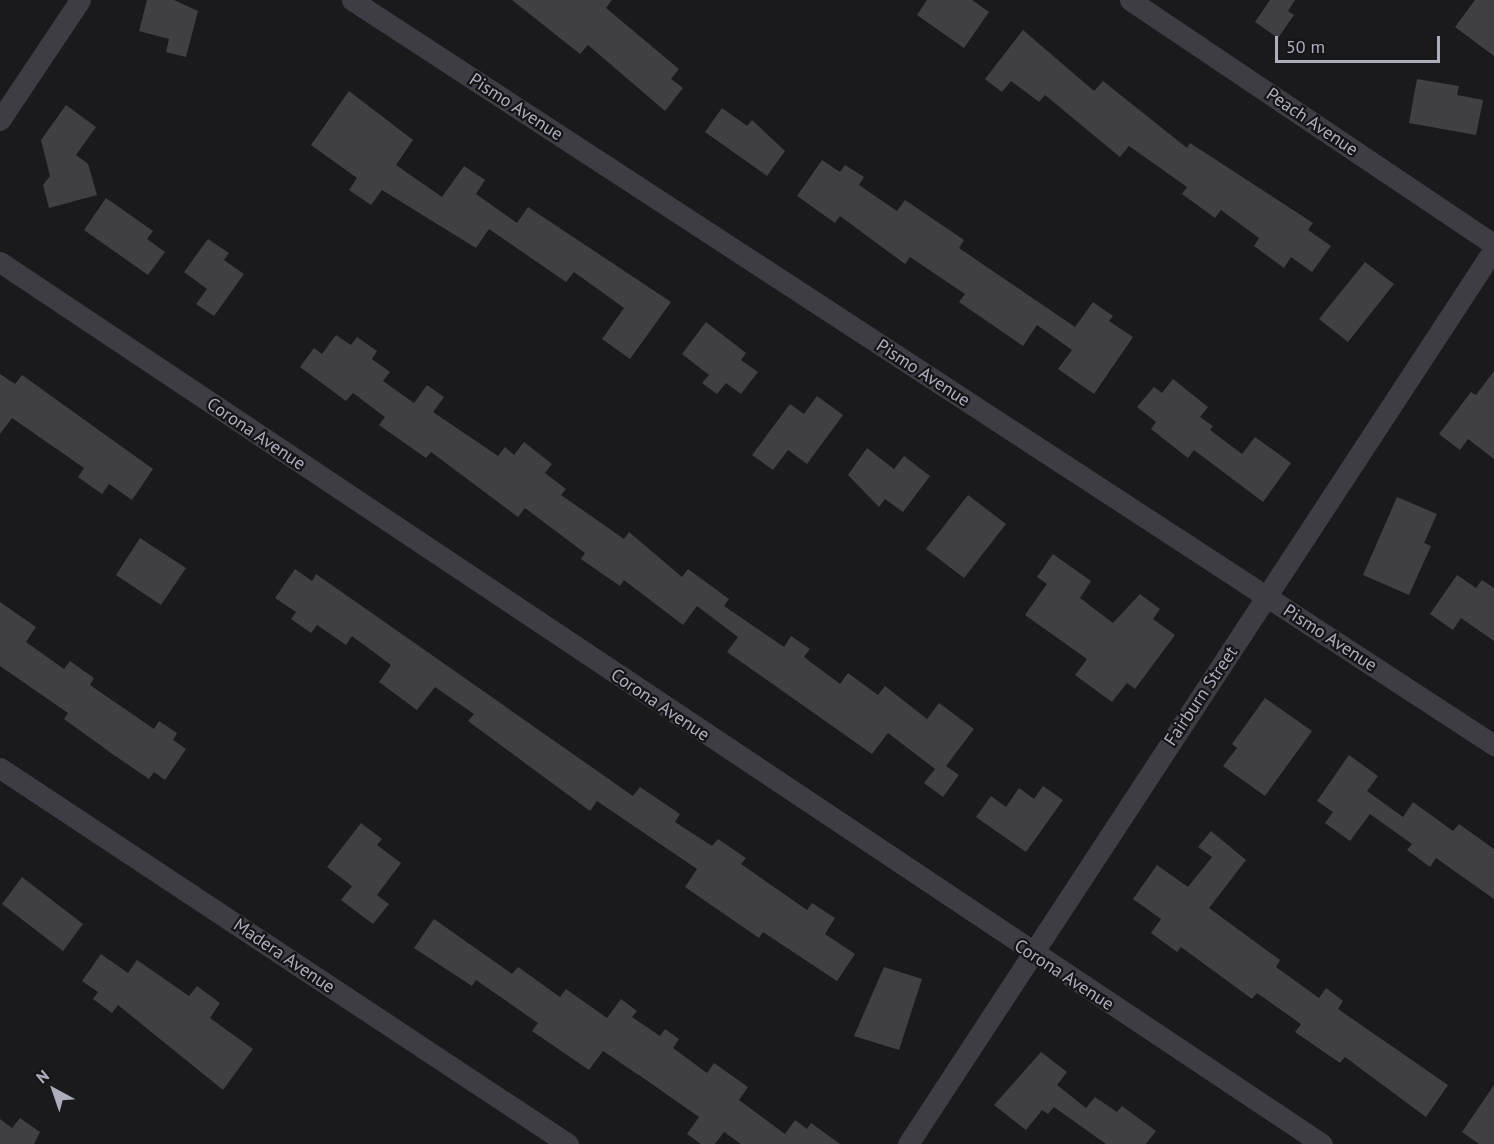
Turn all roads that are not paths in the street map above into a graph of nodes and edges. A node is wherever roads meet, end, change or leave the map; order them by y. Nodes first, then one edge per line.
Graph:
1 (80, 0) edge
2 (352, 0) edge
3 (1130, 0) edge
4 (0, 120) edge
5 (1494, 247) edge
6 (0, 262) edge
7 (1267, 597) junction
8 (1494, 745) edge
9 (0, 768) edge
10 (1031, 953) junction
11 (568, 1144) edge
12 (908, 1144) edge
13 (1322, 1144) edge

1 - 4 street
2 - 7 street, Pismo Avenue
3 - 5 street, Peach Avenue
5 - 7 street, Fairburn Street
6 - 10 street, Corona Avenue
7 - 8 street, Pismo Avenue
7 - 10 street, Fairburn Street
9 - 11 street, Madera Avenue
10 - 12 street, Fairburn Street
10 - 13 street, Corona Avenue

